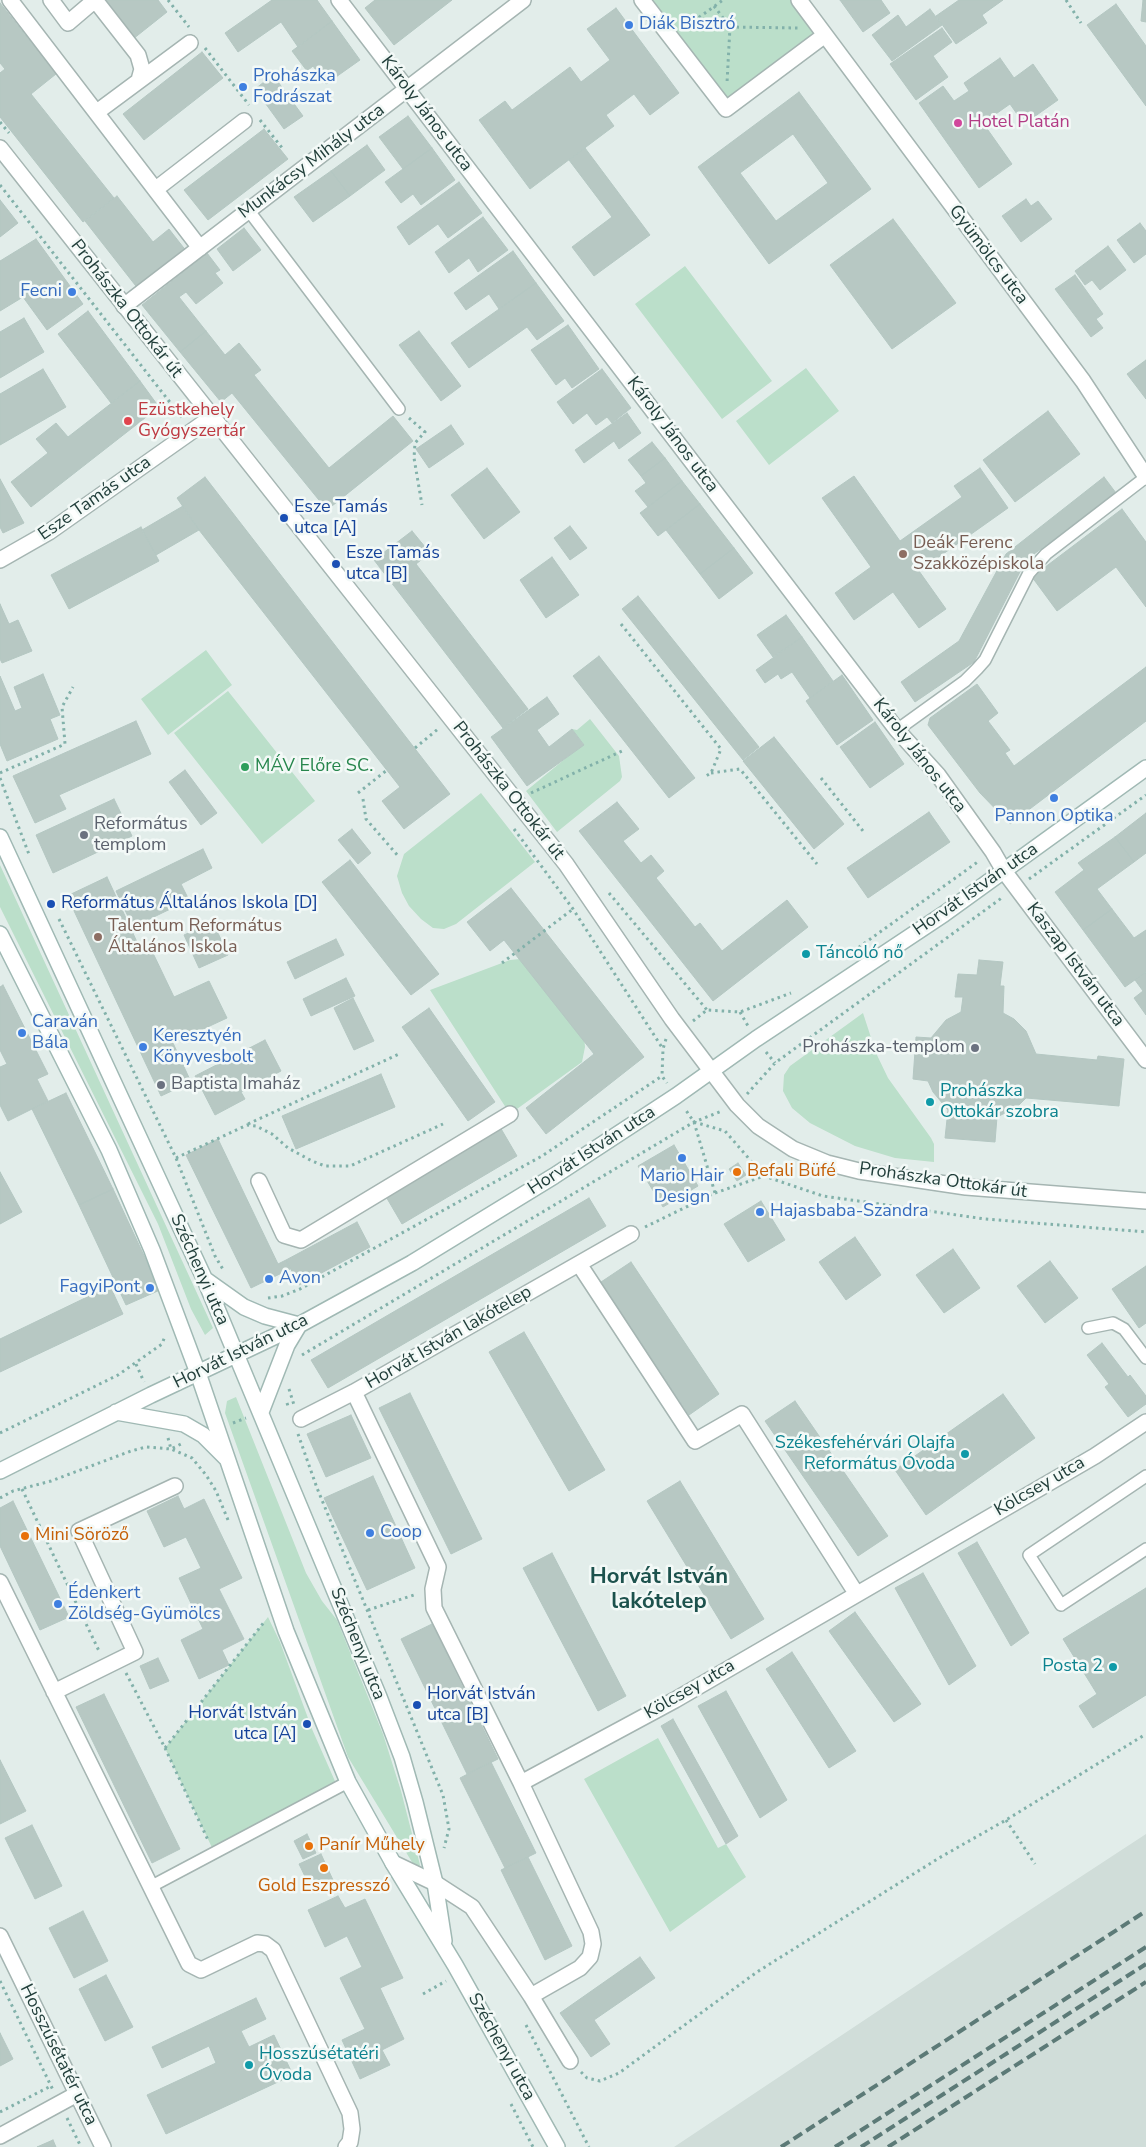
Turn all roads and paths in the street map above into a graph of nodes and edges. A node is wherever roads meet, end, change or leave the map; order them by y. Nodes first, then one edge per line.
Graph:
1 (10, 0) edge
2 (51, 0) edge
3 (95, 0) edge
4 (168, 0) edge
5 (339, 0) edge
6 (522, 0) edge
7 (642, 0) edge
8 (723, 0) edge
9 (799, 0) edge
10 (1066, 0) edge
11 (714, 6) junction
12 (1081, 23) dead end
13 (730, 27) junction
14 (823, 32) junction
15 (671, 37) junction
16 (194, 40) junction
17 (139, 80) junction
18 (407, 90) junction
19 (726, 109) junction
20 (97, 112) junction
21 (244, 121) dead end
22 (0, 148) edge
23 (283, 149) dead end
24 (0, 185) edge
25 (156, 189) junction
26 (249, 210) junction
27 (200, 248) junction
28 (124, 306) junction
29 (399, 409) joint
30 (212, 417) junction
31 (192, 430) junction
32 (1146, 477) edge
33 (422, 505) dead end
34 (0, 560) edge
35 (621, 624) dead end
36 (73, 687) dead end
37 (432, 721) dead end
38 (438, 729) junction
39 (898, 730) junction
40 (444, 736) dead end
41 (415, 748) dead end
42 (622, 751) dead end
43 (1146, 768) edge
44 (387, 770) dead end
45 (0, 773) edge
46 (711, 773) junction
47 (706, 776) dead end
48 (0, 778) edge
49 (821, 778) dead end
50 (358, 793) dead end
51 (528, 794) dead end
52 (1146, 795) edge
53 (363, 799) dead end
54 (511, 825) dead end
55 (863, 831) dead end
56 (0, 837) edge
57 (992, 852) junction
58 (399, 857) dead end
59 (31, 860) dead end
60 (817, 864) dead end
61 (1004, 871) junction
62 (1016, 888) junction
63 (605, 889) dead end
64 (573, 909) junction
65 (56, 912) dead end
66 (0, 934) edge
67 (842, 960) dead end
68 (502, 963) dead end
69 (793, 992) dead end
70 (707, 1010) junction
71 (682, 1031) junction
72 (663, 1049) junction
73 (401, 1053) dead end
74 (1146, 1060) edge
75 (710, 1071) junction
76 (737, 1106) junction
77 (510, 1114) dead end
78 (694, 1122) junction
79 (247, 1124) junction
80 (443, 1124) dead end
81 (176, 1158) junction
82 (764, 1176) junction
83 (259, 1180) dead end
84 (715, 1193) junction
85 (1146, 1201) edge
86 (1146, 1232) edge
87 (630, 1234) joint
88 (579, 1264) junction
89 (226, 1275) dead end
90 (205, 1280) junction
91 (263, 1298) dead end
92 (298, 1325) junction
93 (1088, 1328) dead end
94 (166, 1333) dead end
95 (236, 1355) junction
96 (1146, 1358) edge
97 (297, 1361) dead end
98 (198, 1373) junction
99 (288, 1382) dead end
100 (354, 1392) junction
101 (292, 1400) junction
102 (301, 1400) dead end
103 (287, 1403) junction
104 (116, 1412) junction
105 (262, 1412) junction
106 (296, 1419) junction
107 (1146, 1422) edge
108 (218, 1429) junction
109 (0, 1433) edge
110 (203, 1435) junction
111 (171, 1449) junction
112 (227, 1459) junction
113 (0, 1471) edge
114 (1146, 1476) edge
115 (175, 1486) dead end
116 (22, 1489) junction
117 (0, 1498) edge
118 (231, 1527) dead end
119 (1146, 1549) edge
120 (0, 1582) edge
121 (433, 1589) junction
122 (856, 1593) junction
123 (368, 1610) junction
124 (268, 1617) dead end
125 (112, 1662) junction
126 (54, 1692) junction
127 (1146, 1734) edge
128 (165, 1748) junction
129 (348, 1782) junction
130 (522, 1783) junction
131 (1006, 1820) junction
132 (215, 1854) junction
133 (442, 1856) dead end
134 (392, 1863) junction
135 (1035, 1864) dead end
136 (434, 1883) junction
137 (150, 1887) junction
138 (0, 1936) edge
139 (445, 1948) junction
140 (0, 1980) edge
141 (531, 1996) junction
142 (570, 2061) joint
143 (77, 2094) junction
144 (60, 2104) junction
145 (0, 2112) edge
146 (0, 2136) edge
147 (81, 2147) edge
148 (103, 2147) edge
149 (346, 2147) edge
150 (557, 2147) edge

1 - 20 street
2 - 3 street
3 - 17 street
4 - 16 path
5 - 18 street, Károly János utca
6 - 18 street, Munkácsy Mihály utca
7 - 15 street
8 - 11 path
9 - 14 street, Gyümölcs utca
10 - 12 path
11 - 13 path
11 - 15 path
13 - 14 path
13 - 19 path
14 - 19 street
14 - 32 street, Gyümölcs utca
15 - 19 street
16 - 17 street
16 - 23 path
17 - 20 street
18 - 26 street, Munkácsy Mihály utca
18 - 39 street, Károly János utca
20 - 25 street
21 - 25 street
22 - 28 street, Prohászka Ottokár út
24 - 31 path
25 - 27 street
26 - 27 street, Munkácsy Mihály utca
26 - 29 lane
27 - 28 street, Munkácsy Mihály utca
28 - 30 street, Prohászka Ottokár út
29 - 33 path
30 - 31 street, Esze Tamás utca
30 - 71 street, Prohászka Ottokár út
31 - 34 street, Esze Tamás utca
32 - 39 lane
35 - 46 path
36 - 45 path
37 - 38 path
38 - 40 path
38 - 41 path
39 - 57 street, Károly János utca
42 - 51 path
43 - 61 street, Horvát István utca
44 - 50 path
46 - 47 path
46 - 60 path
48 - 59 path
49 - 55 path
52 - 62 path
53 - 58 path
54 - 64 path
56 - 90 street, Széchenyi utca
57 - 61 street, Károly János utca
57 - 67 path
61 - 62 street, Kaszap István utca
61 - 75 street, Horvát István utca
62 - 74 street, Kaszap István utca
62 - 76 path
63 - 70 path
64 - 68 path
64 - 72 path
65 - 81 path
66 - 98 street, Széchenyi utca
69 - 70 path
70 - 71 path
71 - 72 path
71 - 75 street, Prohászka Ottokár út
72 - 91 path
73 - 79 path
75 - 76 street, Prohászka Ottokár út
75 - 92 street, Horvát István utca
76 - 78 path
76 - 85 street, Prohászka Ottokár út
77 - 83 street
78 - 82 path
78 - 84 path
78 - 97 path
79 - 80 path
79 - 81 path
81 - 89 path
82 - 84 path
82 - 86 path
84 - 87 path
87 - 88 street, Horvát István lakótelep
88 - 100 street, Horvát István lakótelep
88 - 122 street
90 - 92 street
90 - 95 street, Széchenyi utca
92 - 95 street, Horvát István utca
92 - 105 street
93 - 96 lane
94 - 109 path
95 - 98 street, Horvát István utca
95 - 105 street, Széchenyi utca
98 - 104 street, Horvát István utca
98 - 108 street, Széchenyi utca
99 - 101 path
100 - 106 street
100 - 121 street, Horvát István lakótelep
101 - 102 path
101 - 103 path
101 - 106 path
103 - 105 path
103 - 106 path
104 - 110 street
104 - 113 street, Horvát István utca
105 - 108 path
105 - 136 street, Széchenyi utca
106 - 123 path
107 - 122 street, Kölcsey utca
108 - 112 street, Széchenyi utca
110 - 111 path
110 - 112 street
111 - 116 path
111 - 118 path
112 - 129 street, Széchenyi utca
114 - 119 lane
115 - 125 street
116 - 117 path
116 - 125 path
120 - 126 street
121 - 123 path
121 - 130 street, Horvát István lakótelep
122 - 130 street, Kölcsey utca
123 - 133 path
124 - 128 path
125 - 126 street
125 - 128 path
126 - 137 street
127 - 131 path
128 - 132 path
129 - 132 lane
129 - 134 street, Széchenyi utca
130 - 141 street
131 - 135 path
131 - 142 path
132 - 137 lane
134 - 136 street
134 - 139 street, Széchenyi utca
136 - 139 street, Széchenyi utca
136 - 141 street
137 - 149 street
138 - 143 street, Hosszúsétatér utca
139 - 150 street, Széchenyi utca
140 - 145 path
141 - 142 street
143 - 144 street
143 - 148 street, Hosszúsétatér utca
144 - 146 street
144 - 147 path

